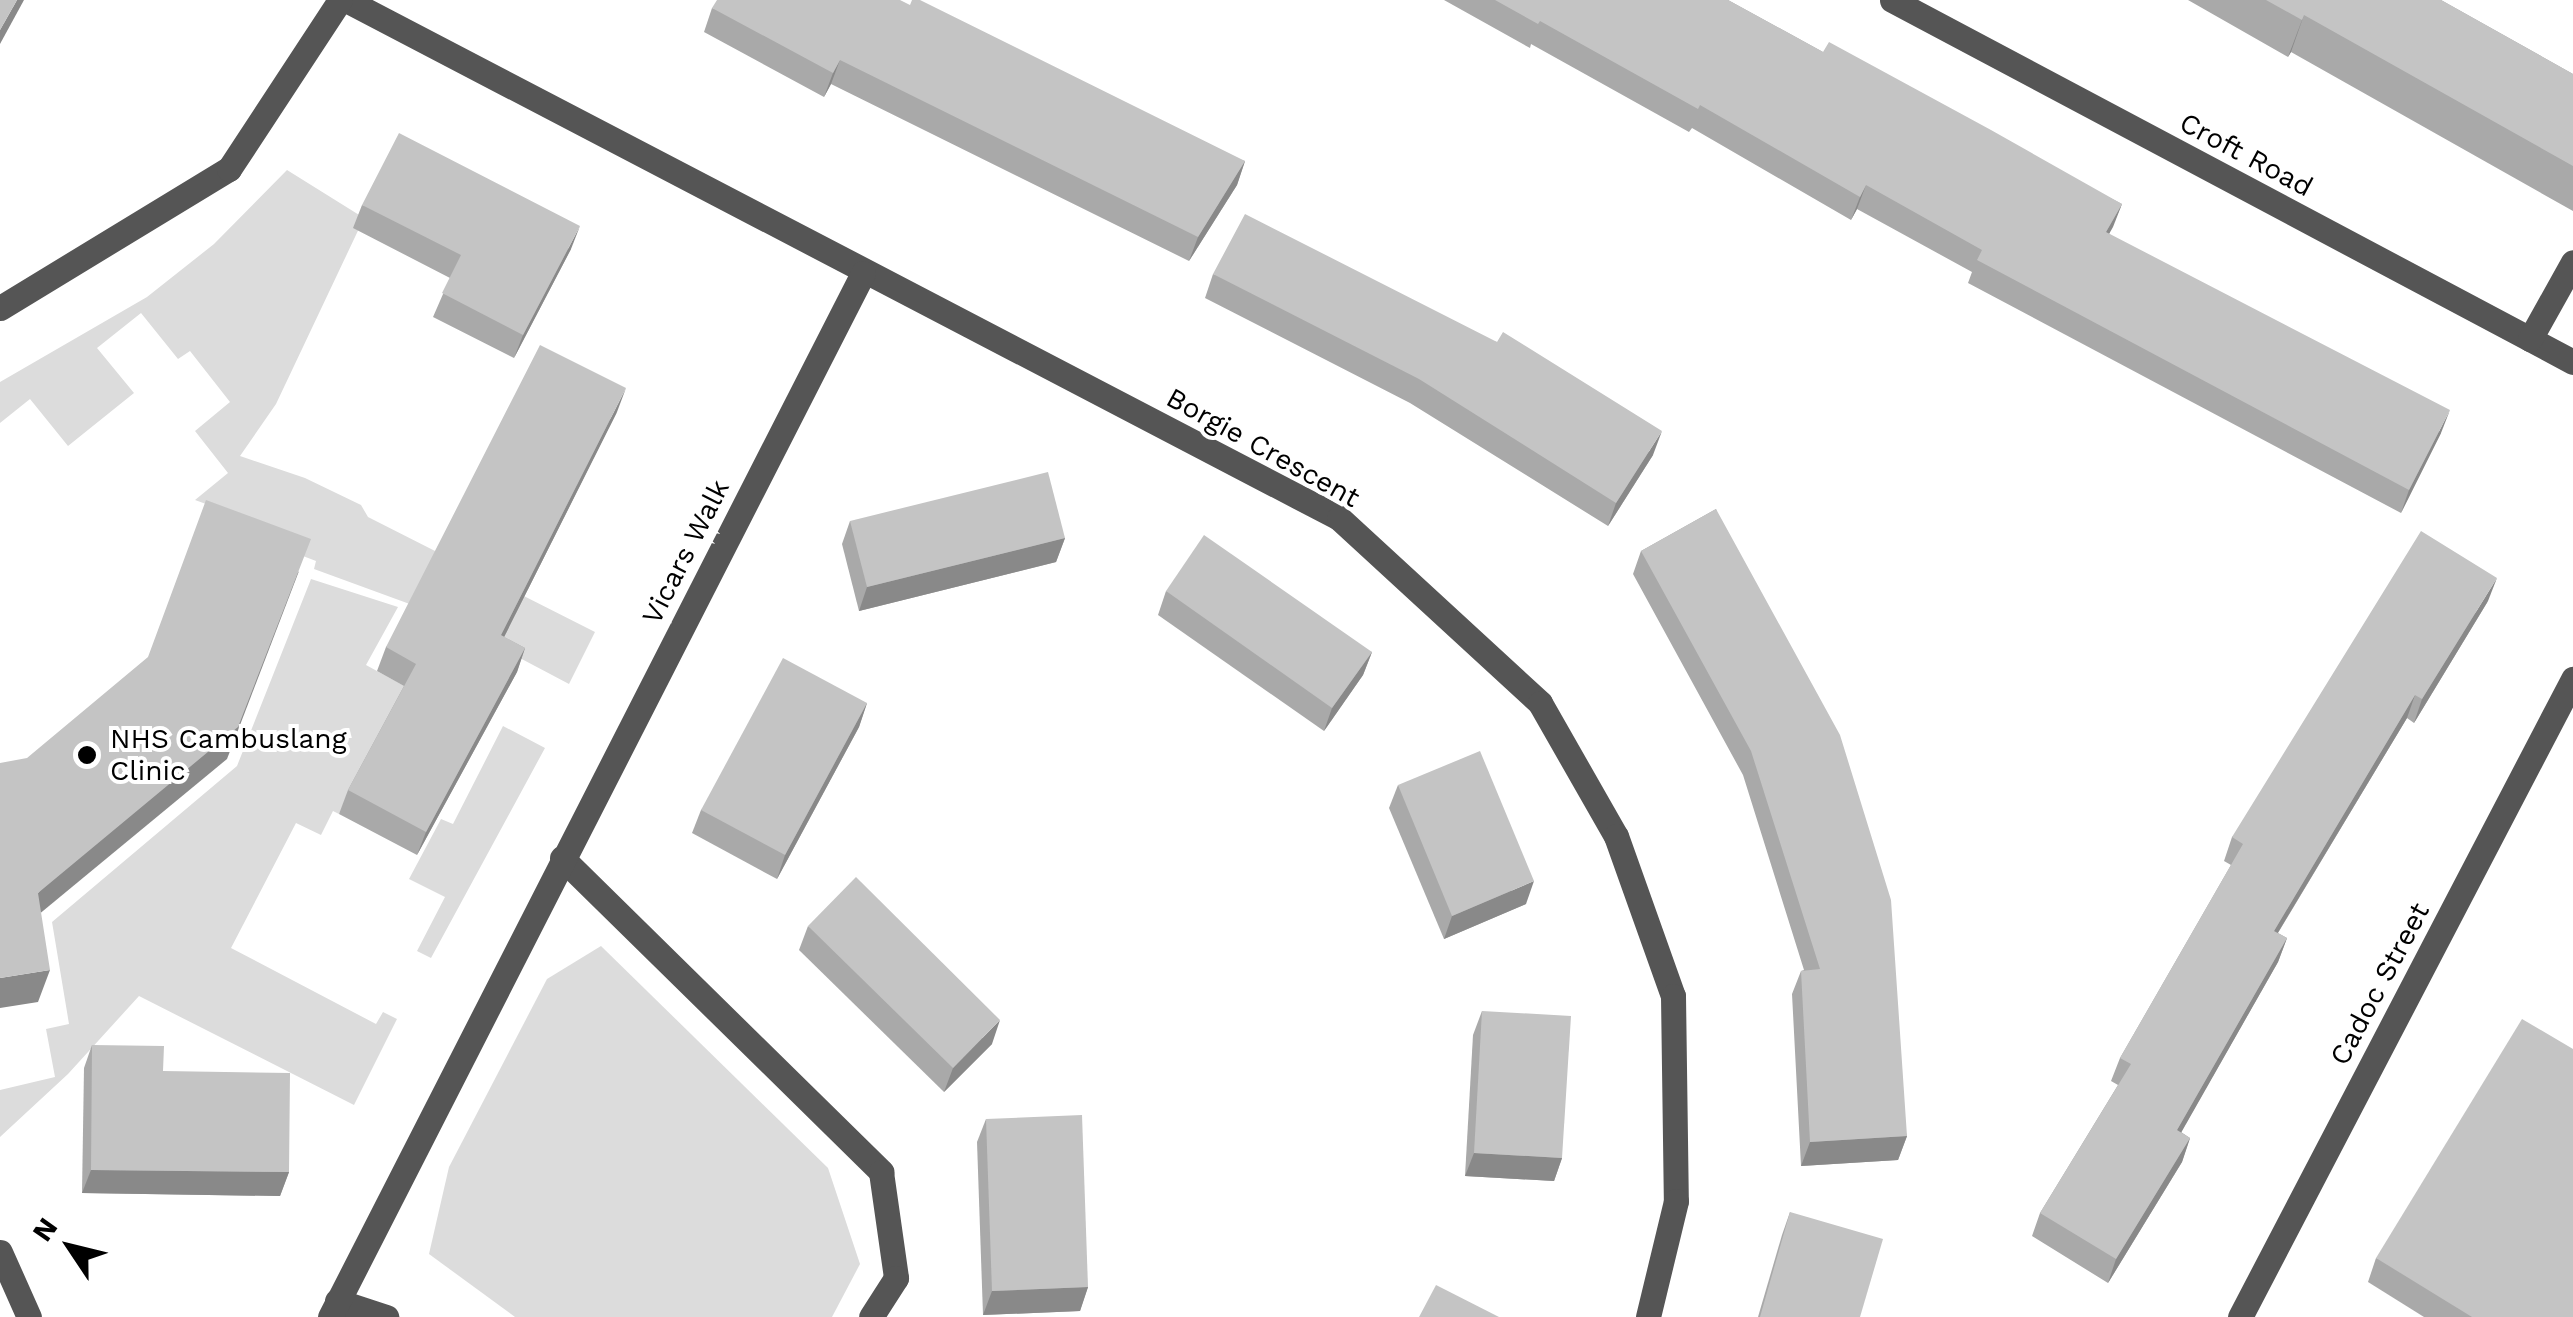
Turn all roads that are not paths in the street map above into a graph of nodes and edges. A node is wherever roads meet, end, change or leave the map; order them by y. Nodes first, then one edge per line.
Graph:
1 (343, 0) edge
2 (1892, 0) edge
3 (2573, 262) edge
4 (863, 272) junction
5 (0, 308) edge
6 (2530, 339) junction
7 (2573, 362) edge
8 (2573, 679) edge
9 (562, 858) junction
10 (0, 1252) edge
11 (333, 1309) edge
12 (2249, 1314) edge
13 (29, 1317) edge
14 (386, 1317) edge
15 (871, 1317) edge
16 (1648, 1317) edge

1 - 4 street, Borgie Crescent
1 - 5 street
2 - 6 street, Croft Road
3 - 6 street
4 - 9 street, Vicars Walk
4 - 16 street, Borgie Crescent
6 - 7 street, Croft Road
8 - 12 street, Cadoc Street
9 - 11 street, Vicars Walk
9 - 15 street
10 - 13 street
11 - 14 street, Vicars Walk

